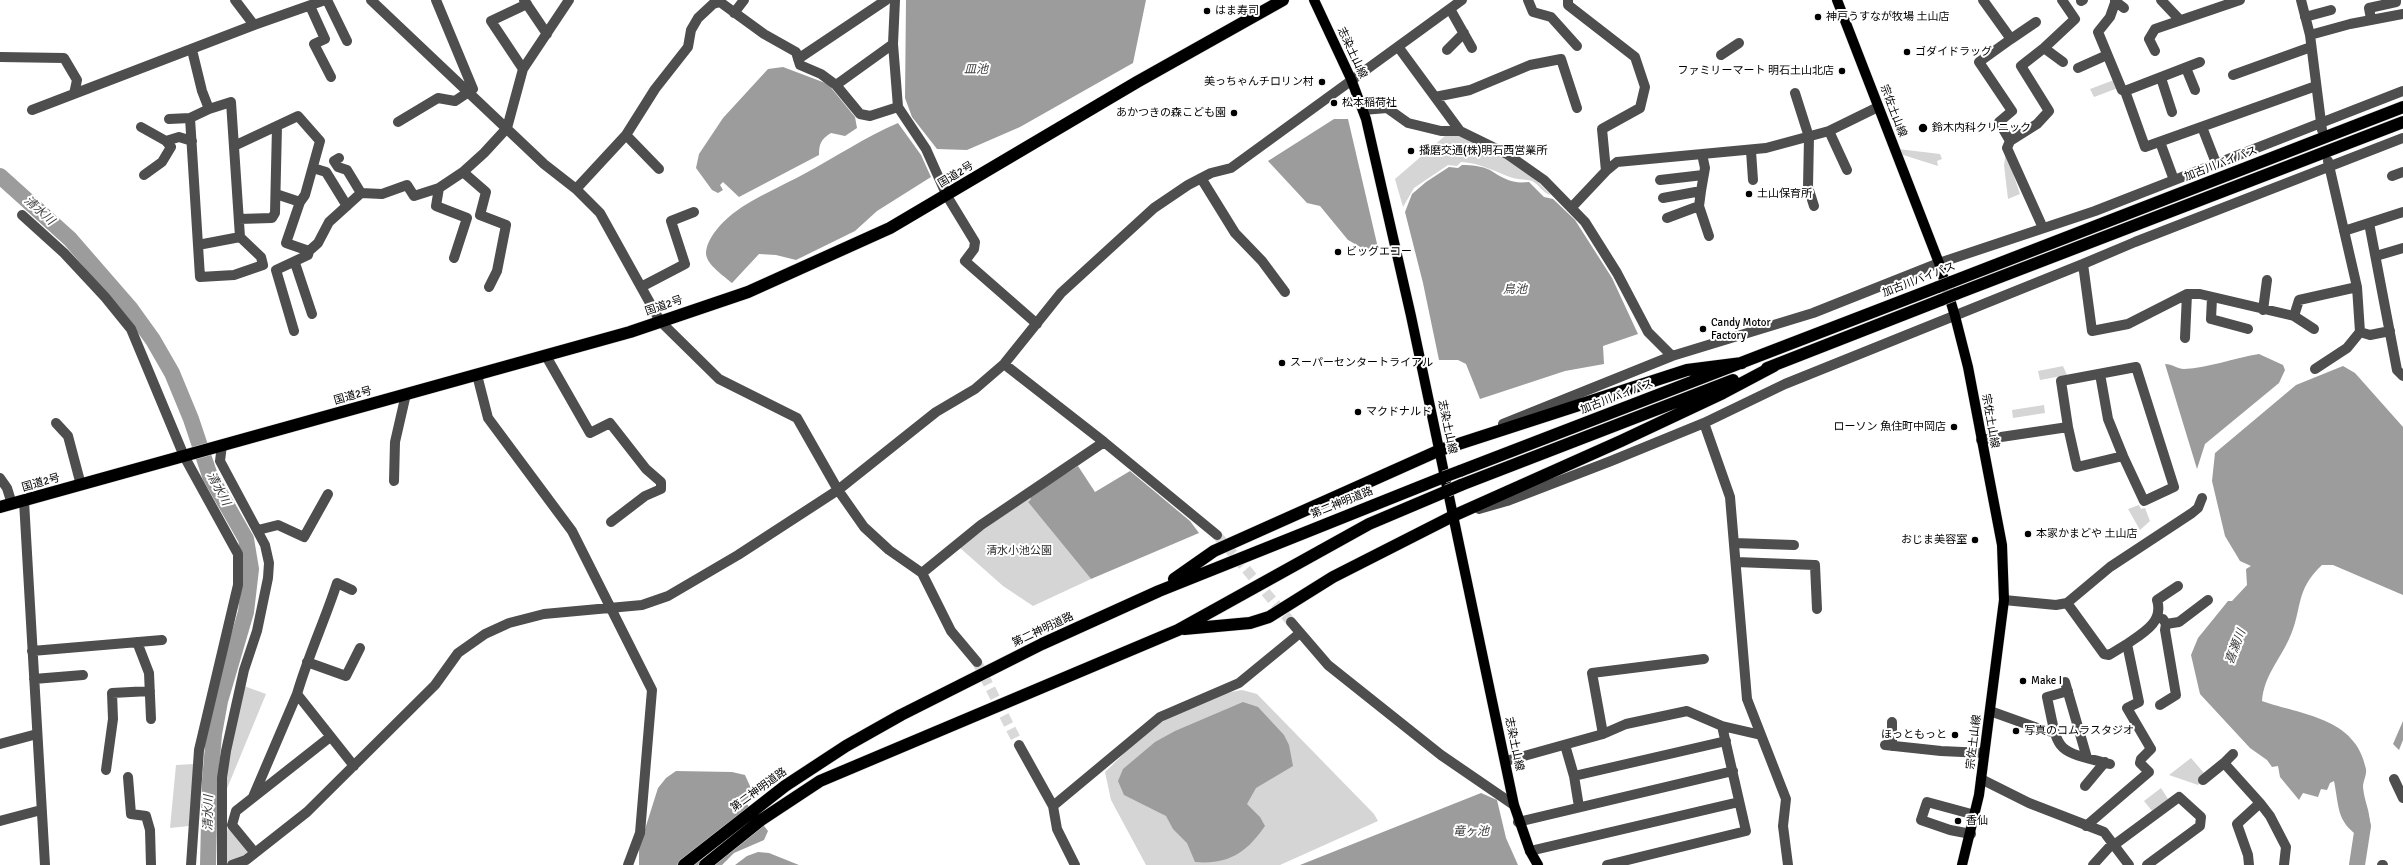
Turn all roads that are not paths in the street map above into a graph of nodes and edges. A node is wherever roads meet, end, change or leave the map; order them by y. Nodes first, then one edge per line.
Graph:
1 (235, 0) edge
2 (326, 0) edge
3 (371, 0) edge
4 (436, 0) edge
5 (569, 0) edge
6 (744, 0) edge
7 (886, 0) edge
8 (895, 0) edge
9 (1283, 0) edge
10 (1314, 0) edge
11 (1462, 0) edge
12 (1528, 0) edge
13 (1568, 0) edge
14 (1837, 0) edge
15 (1983, 0) edge
16 (2062, 0) edge
17 (2161, 0) edge
18 (2240, 0) edge
19 (2301, 0) edge
20 (2396, 0) edge
21 (2115, 1) edge
22 (525, 2) edge
23 (2368, 4) edge
24 (310, 6) junction
25 (2124, 8) dead end
26 (1450, 9) junction
27 (2331, 10) dead end
28 (734, 13) junction
29 (2403, 14) edge
30 (2305, 18) junction
31 (2178, 19) junction
32 (2371, 19) junction
33 (2036, 22) dead end
34 (254, 25) junction
35 (1464, 33) junction
36 (547, 34) junction
37 (2310, 35) junction
38 (2011, 39) junction
39 (347, 41) dead end
40 (1739, 43) dead end
41 (893, 44) junction
42 (1577, 46) dead end
43 (2311, 47) junction
44 (1399, 48) junction
45 (1472, 48) dead end
46 (2044, 48) junction
47 (192, 50) junction
48 (1447, 50) dead end
49 (2154, 51) dead end
50 (1721, 55) dead end
51 (2107, 55) junction
52 (0, 57) edge
53 (798, 59) junction
54 (2063, 62) dead end
55 (2200, 62) dead end
56 (2078, 68) dead end
57 (2186, 68) junction
58 (523, 69) junction
59 (2233, 75) dead end
60 (331, 77) dead end
61 (2161, 78) junction
62 (1351, 79) junction
63 (836, 85) junction
64 (2316, 86) junction
65 (2195, 90) dead end
66 (2125, 91) junction
67 (2403, 91) edge
68 (467, 92) junction
69 (1795, 93) dead end
70 (74, 94) junction
71 (1435, 97) junction
72 (898, 107) junction
73 (1878, 107) junction
74 (1577, 108) dead end
75 (2403, 108) edge
76 (209, 109) junction
77 (32, 110) dead end
78 (1363, 110) junction
79 (2172, 112) dead end
80 (190, 118) junction
81 (169, 119) dead end
82 (398, 122) dead end
83 (2403, 122) edge
84 (277, 126) junction
85 (2202, 127) junction
86 (2322, 127) junction
87 (141, 128) dead end
88 (507, 128) junction
89 (1460, 131) junction
90 (1830, 131) junction
91 (626, 135) junction
92 (1809, 138) junction
93 (2403, 138) edge
94 (166, 141) junction
95 (192, 141) junction
96 (2010, 141) junction
97 (2160, 142) junction
98 (234, 146) junction
99 (1751, 151) junction
100 (1702, 154) junction
101 (339, 158) dead end
102 (2216, 163) junction
103 (2329, 164) junction
104 (313, 168) junction
105 (659, 169) dead end
106 (1847, 170) dead end
107 (1606, 171) junction
108 (463, 172) junction
109 (2403, 172) edge
110 (144, 175) dead end
111 (1703, 175) junction
112 (2392, 176) dead end
113 (1200, 178) junction
114 (1660, 180) dead end
115 (1753, 180) dead end
116 (2174, 180) junction
117 (439, 188) junction
118 (576, 189) junction
119 (1701, 191) junction
120 (361, 193) junction
121 (276, 194) junction
122 (947, 196) junction
123 (1663, 198) dead end
124 (300, 202) junction
125 (347, 206) junction
126 (1699, 206) junction
127 (1814, 206) dead end
128 (1572, 207) junction
129 (694, 212) dead end
130 (2403, 212) edge
131 (22, 215) dead end
132 (1667, 218) dead end
133 (239, 219) junction
134 (2369, 223) junction
135 (2043, 228) junction
136 (2344, 231) junction
137 (1708, 236) dead end
138 (240, 237) junction
139 (198, 245) junction
140 (2403, 248) edge
141 (309, 251) junction
142 (2376, 256) junction
143 (454, 258) dead end
144 (294, 263) junction
145 (1939, 263) junction
146 (2083, 264) junction
147 (263, 265) junction
148 (276, 270) junction
149 (2267, 280) dead end
150 (489, 287) dead end
151 (641, 287) junction
152 (2357, 287) junction
153 (1285, 292) dead end
154 (2187, 294) junction
155 (2212, 298) junction
156 (2263, 310) junction
157 (312, 314) dead end
158 (1955, 316) junction
159 (2294, 316) junction
160 (660, 321) junction
161 (1037, 324) junction
162 (2248, 329) dead end
163 (2314, 329) dead end
164 (294, 331) dead end
165 (2390, 331) junction
166 (2360, 332) junction
167 (2185, 338) dead end
168 (546, 356) junction
169 (1672, 356) junction
170 (1742, 363) junction
171 (1004, 364) junction
172 (1774, 366) junction
173 (2315, 368) dead end
174 (2100, 374) junction
175 (477, 375) junction
176 (2403, 376) edge
177 (406, 394) junction
178 (56, 423) dead end
179 (1704, 423) junction
180 (2068, 427) junction
181 (1981, 440) junction
182 (1104, 442) junction
183 (222, 445) junction
184 (1440, 450) junction
185 (184, 456) junction
186 (2123, 456) junction
187 (1444, 477) joint
188 (0, 478) edge
189 (394, 481) dead end
190 (81, 485) junction
191 (838, 490) junction
192 (328, 494) dead end
193 (2202, 498) dead end
194 (18, 503) junction
195 (0, 507) edge
196 (1453, 516) junction
197 (611, 522) dead end
198 (258, 530) junction
199 (1217, 535) tunnel mouth
200 (1734, 543) junction
201 (1794, 545) dead end
202 (1736, 562) junction
203 (922, 573) junction
204 (2178, 586) dead end
205 (352, 590) dead end
206 (1159, 591) junction
207 (2004, 600) junction
208 (2208, 600) dead end
209 (2067, 603) junction
210 (611, 608) junction
211 (1817, 609) dead end
212 (2159, 616) junction
213 (1291, 622) tunnel mouth
214 (2166, 624) junction
215 (1178, 630) junction
216 (1300, 633) junction
217 (162, 640) dead end
218 (138, 642) junction
219 (2127, 644) junction
220 (360, 648) dead end
221 (32, 651) junction
222 (1704, 659) dead end
223 (307, 662) junction
224 (977, 662) tunnel mouth
225 (83, 675) dead end
226 (34, 679) junction
227 (150, 691) junction
228 (297, 694) junction
229 (2160, 705) dead end
230 (1990, 711) junction
231 (151, 719) dead end
232 (1892, 722) dead end
233 (1722, 726) junction
234 (2054, 732) junction
235 (37, 734) junction
236 (1603, 734) junction
237 (1761, 735) junction
238 (330, 737) junction
239 (1726, 741) junction
240 (0, 744) edge
241 (1019, 745) tunnel mouth
242 (1565, 745) junction
243 (1984, 753) junction
244 (2233, 754) dead end
245 (2087, 758) junction
246 (1506, 761) junction
247 (2224, 763) junction
248 (354, 766) junction
249 (106, 770) dead end
250 (1732, 771) junction
251 (1574, 776) junction
252 (128, 777) dead end
253 (1981, 779) junction
254 (2394, 779) dead end
255 (2203, 780) dead end
256 (2085, 786) dead end
257 (253, 797) junction
258 (2403, 798) edge
259 (1739, 802) junction
260 (2260, 803) junction
261 (1514, 804) junction
262 (1053, 806) junction
263 (1579, 807) junction
264 (41, 810) junction
265 (1975, 815) junction
266 (0, 821) edge
267 (1518, 822) junction
268 (2086, 826) junction
269 (1971, 834) junction
270 (2114, 844) junction
271 (1530, 851) junction
272 (255, 854) junction
273 (45, 865) edge
274 (151, 865) edge
275 (191, 865) edge
276 (222, 865) edge
277 (232, 865) edge
278 (628, 865) edge
279 (684, 865) edge
280 (705, 865) edge
281 (1075, 865) edge
282 (1538, 865) edge
283 (1607, 865) edge
284 (1788, 865) edge
285 (1962, 865) edge
286 (2093, 865) edge
287 (2129, 865) edge
288 (2147, 865) edge
289 (2249, 865) edge
290 (2284, 865) edge

1 - 34 street
2 - 24 street
2 - 39 street
3 - 68 street
4 - 68 street
5 - 36 street
6 - 28 street
7 - 53 street
8 - 41 street
9 - 122 highway, 国道2号
10 - 62 main road, 志染土山線
11 - 26 street
12 - 42 street
13 - 107 street
14 - 73 main road, 宗佐土山線
15 - 38 street
16 - 46 street
17 - 31 street
18 - 31 street
19 - 30 street
20 - 23 street
21 - 25 street
21 - 51 street
22 - 36 street
22 - 58 street
23 - 32 street
24 - 34 street
24 - 60 street
26 - 35 street
26 - 44 street
27 - 30 street
28 - 53 street
28 - 91 street
29 - 32 street
30 - 37 street
31 - 49 street
32 - 37 street
33 - 38 street
34 - 47 street
35 - 45 street
35 - 48 street
36 - 58 street
37 - 43 street
38 - 96 street
40 - 50 street
41 - 63 street
41 - 72 street
43 - 59 street
43 - 64 street
44 - 62 street
44 - 71 street
46 - 54 street
46 - 96 street
47 - 70 street
47 - 76 street
51 - 56 street
51 - 66 street
52 - 70 street
53 - 63 street
55 - 57 street
57 - 61 street
57 - 65 street
58 - 88 street
61 - 66 street
61 - 79 street
62 - 78 main road, 志染土山線
62 - 113 street
63 - 72 street
64 - 85 street
64 - 86 street
66 - 97 street
67 - 86 street
68 - 82 street
68 - 88 street
69 - 92 street
70 - 77 street
71 - 74 street
71 - 89 street
72 - 122 street
73 - 90 street
73 - 145 main road, 宗佐土山線
75 - 170 highway, 加古川バイパス, bridge
76 - 80 street
76 - 98 street
78 - 89 street
78 - 184 main road, 志染土山線
80 - 81 street
80 - 95 street
83 - 172 highway, bridge
84 - 98 street
84 - 104 street
84 - 121 street
85 - 97 street
85 - 102 street
86 - 102 street
87 - 94 street
88 - 108 street
88 - 118 street
89 - 128 street
90 - 92 street
90 - 106 street
91 - 105 street
91 - 118 street
92 - 99 street
92 - 127 street
93 - 103 street
94 - 95 street
94 - 110 street
95 - 139 street
96 - 135 street
97 - 116 street
98 - 133 street
99 - 100 street
99 - 115 street
100 - 107 street
100 - 111 street
101 - 120 street
102 - 116 street
103 - 136 street
103 - 146 street
104 - 124 street
104 - 125 street
107 - 128 street
108 - 117 street
108 - 150 street
109 - 112 street
111 - 114 street
111 - 119 street
113 - 153 street
113 - 161 street
116 - 135 street
117 - 120 street
117 - 143 street
118 - 151 street
119 - 123 street
119 - 126 street
120 - 125 street
121 - 124 street
121 - 133 street
122 - 160 highway, 国道2号
122 - 161 street
124 - 141 street
125 - 141 street
126 - 132 street
126 - 137 street
128 - 169 street
129 - 151 street
130 - 134 street
131 - 185 street
133 - 138 street
134 - 136 street
134 - 142 street
135 - 145 street
136 - 152 street
138 - 139 street
138 - 147 street
139 - 147 street
140 - 142 street
141 - 144 street
142 - 165 street
144 - 148 street
144 - 157 street
145 - 158 main road, 宗佐土山線
145 - 169 street
146 - 154 street
146 - 158 street
147 - 148 street
148 - 164 street
149 - 156 street
151 - 160 street
152 - 159 street
152 - 166 street
154 - 155 street
154 - 167 street
155 - 156 street
155 - 162 street
156 - 159 street
158 - 179 street
158 - 181 main road, 宗佐土山線
159 - 163 street
160 - 168 highway, 国道2号
160 - 191 street
161 - 171 street
165 - 166 street
165 - 176 street
166 - 173 street
168 - 175 highway, 国道2号
168 - 197 street
169 - 184 street
170 - 184 highway
170 - 187 highway, 加古川バイパス, bridge
171 - 182 street
171 - 191 street
172 - 196 highway
172 - 215 highway, bridge
174 - 180 street
174 - 186 street
174 - 186 street
175 - 177 highway, 国道2号
175 - 210 street
177 - 183 highway, 国道2号
177 - 189 street
178 - 190 street
179 - 196 street
179 - 200 street
180 - 181 street
180 - 186 street
181 - 207 main road, 宗佐土山線
182 - 199 street
182 - 203 street
183 - 185 highway, 国道2号
183 - 198 street
184 - 196 main road, 志染土山線
184 - 206 highway
185 - 190 highway, 国道2号
185 - 275 street
187 - 206 highway, 第二神明道路
188 - 194 street
190 - 194 highway, 国道2号
191 - 203 street
191 - 210 street
192 - 198 street
193 - 209 street
194 - 195 highway, 国道2号
194 - 221 street
196 - 215 highway
196 - 246 main road, 志染土山線
198 - 276 street
200 - 201 street
200 - 202 street
202 - 211 street
202 - 237 street
203 - 224 street
204 - 212 street
205 - 223 street
206 - 279 highway, 第二神明道路
207 - 209 street
207 - 230 main road, 宗佐土山線
208 - 214 street
209 - 219 street
210 - 248 street
210 - 278 street
212 - 214 street
212 - 219 street
213 - 216 street
214 - 229 street
215 - 280 highway
216 - 261 street
216 - 262 street
217 - 218 street
218 - 221 street
218 - 227 street
219 - 268 street
220 - 223 street
221 - 226 street
222 - 236 street
223 - 228 street
225 - 226 street
226 - 235 street
227 - 231 street
227 - 249 street
228 - 238 street
228 - 257 street
230 - 234 street
230 - 243 main road, 宗佐土山線
232 - 243 street
233 - 236 street
233 - 237 street
233 - 239 street
234 - 245 street
234 - 245 street
235 - 240 street
235 - 264 street
236 - 242 street
237 - 284 street
238 - 248 street
238 - 257 street
239 - 250 street
239 - 251 street
241 - 262 street
242 - 246 street
242 - 251 street
243 - 253 main road, 宗佐土山線
244 - 247 street
245 - 256 street
246 - 261 main road, 志染土山線
247 - 255 street
247 - 260 street
248 - 272 street
250 - 259 street
250 - 263 street
251 - 263 street
252 - 274 street
253 - 265 main road, 宗佐土山線
253 - 268 street
254 - 258 street
257 - 272 street
259 - 271 street
259 - 283 street
260 - 289 street
260 - 290 street
261 - 267 main road, 志染土山線
262 - 281 street
263 - 267 street
264 - 266 street
264 - 273 street
265 - 269 main road, 宗佐土山線
265 - 269 street
267 - 271 main road, 志染土山線
268 - 270 street
269 - 285 main road, 宗佐土山線
270 - 286 street
270 - 287 street
270 - 288 street
271 - 282 main road, 志染土山線
272 - 277 street

